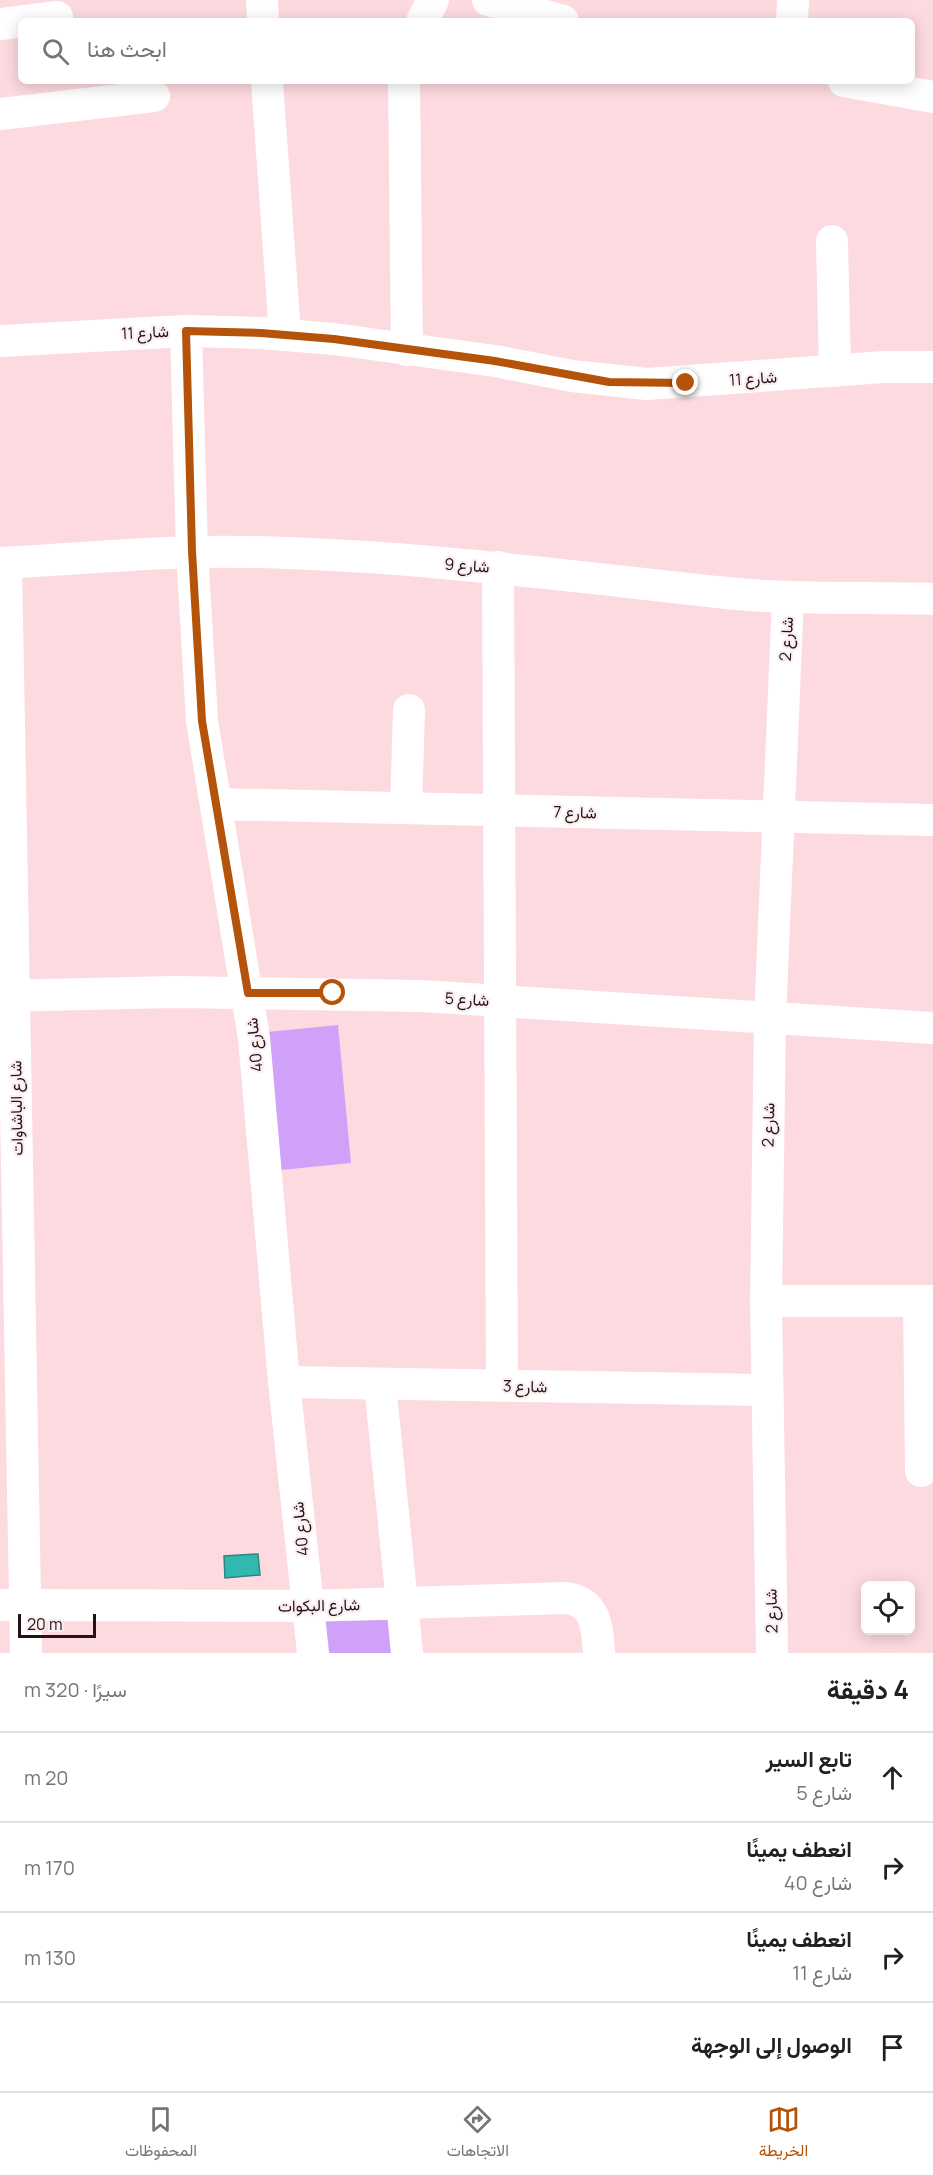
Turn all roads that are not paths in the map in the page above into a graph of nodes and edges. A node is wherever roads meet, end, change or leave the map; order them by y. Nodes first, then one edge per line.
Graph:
1 (262, 0) edge
2 (433, 0) edge
3 (488, 0) edge
4 (793, 0) edge
5 (57, 17) dead end
6 (49, 18) edge
7 (263, 18) edge
8 (424, 18) edge
9 (552, 18) edge
10 (792, 18) edge
11 (18, 22) edge
12 (0, 24) edge
13 (267, 84) edge
14 (404, 84) edge
15 (861, 84) edge
16 (154, 96) dead end
17 (933, 97) edge
18 (0, 114) edge
19 (832, 241) dead end
20 (186, 331) junction
21 (285, 335) junction
22 (0, 341) edge
23 (407, 350) junction
24 (933, 367) edge
25 (835, 371) junction
26 (192, 551) junction
27 (3, 563) edge
28 (498, 567) junction
29 (788, 597) junction
30 (933, 600) edge
31 (409, 710) dead end
32 (216, 804) junction
33 (406, 808) junction
34 (499, 810) junction
35 (777, 817) junction
36 (933, 820) edge
37 (248, 993) junction
38 (7, 996) edge
39 (500, 1000) junction
40 (770, 1019) junction
41 (933, 1028) edge
42 (766, 1300) junction
43 (926, 1301) edge
44 (284, 1382) junction
45 (380, 1384) junction
46 (502, 1386) junction
47 (766, 1390) junction
48 (921, 1471) dead end
49 (403, 1604) junction
50 (12, 1605) edge
51 (308, 1606) junction
52 (26, 1653) edge
53 (313, 1653) edge
54 (407, 1653) edge
55 (599, 1653) edge
56 (772, 1653) edge

1 - 7 street
2 - 8 street
3 - 9 street
4 - 10 street
5 - 6 street
11 - 12 street
13 - 21 street
14 - 23 street
15 - 17 street
16 - 18 street
19 - 25 street
20 - 21 street, شارع 11
20 - 22 street, شارع 11
20 - 26 street, شارع 40
21 - 23 street, شارع 11
23 - 25 street, شارع 11
24 - 25 street, شارع 11
26 - 27 street, شارع 9
26 - 28 street, شارع 9
26 - 32 street, شارع 40
27 - 38 street, شارع الباشاوات
28 - 29 street, شارع 9
28 - 34 street
29 - 30 street, شارع 9
29 - 35 street, شارع 2
31 - 33 street
32 - 33 street, شارع 7
32 - 37 street, شارع 40
33 - 34 street, شارع 7
34 - 35 street, شارع 7
34 - 39 street
35 - 36 street, شارع 7
35 - 40 street, شارع 2
37 - 38 street, شارع 5
37 - 39 street, شارع 5
37 - 44 street, شارع 40
38 - 50 street, شارع الباشاوات
39 - 40 street, شارع 5
39 - 46 street
40 - 41 street, شارع 5
40 - 42 street, شارع 2
42 - 43 street
42 - 47 street, شارع 2
43 - 48 street
44 - 45 street, شارع 3
44 - 51 street, شارع 40
45 - 46 street, شارع 3
45 - 49 street
46 - 47 street, شارع 3
47 - 56 street, شارع 2
49 - 51 street, شارع البكوات
49 - 54 street
49 - 55 street, شارع البكوات
50 - 51 street, شارع البكوات
50 - 52 street, شارع الباشاوات
51 - 53 street, شارع 40

